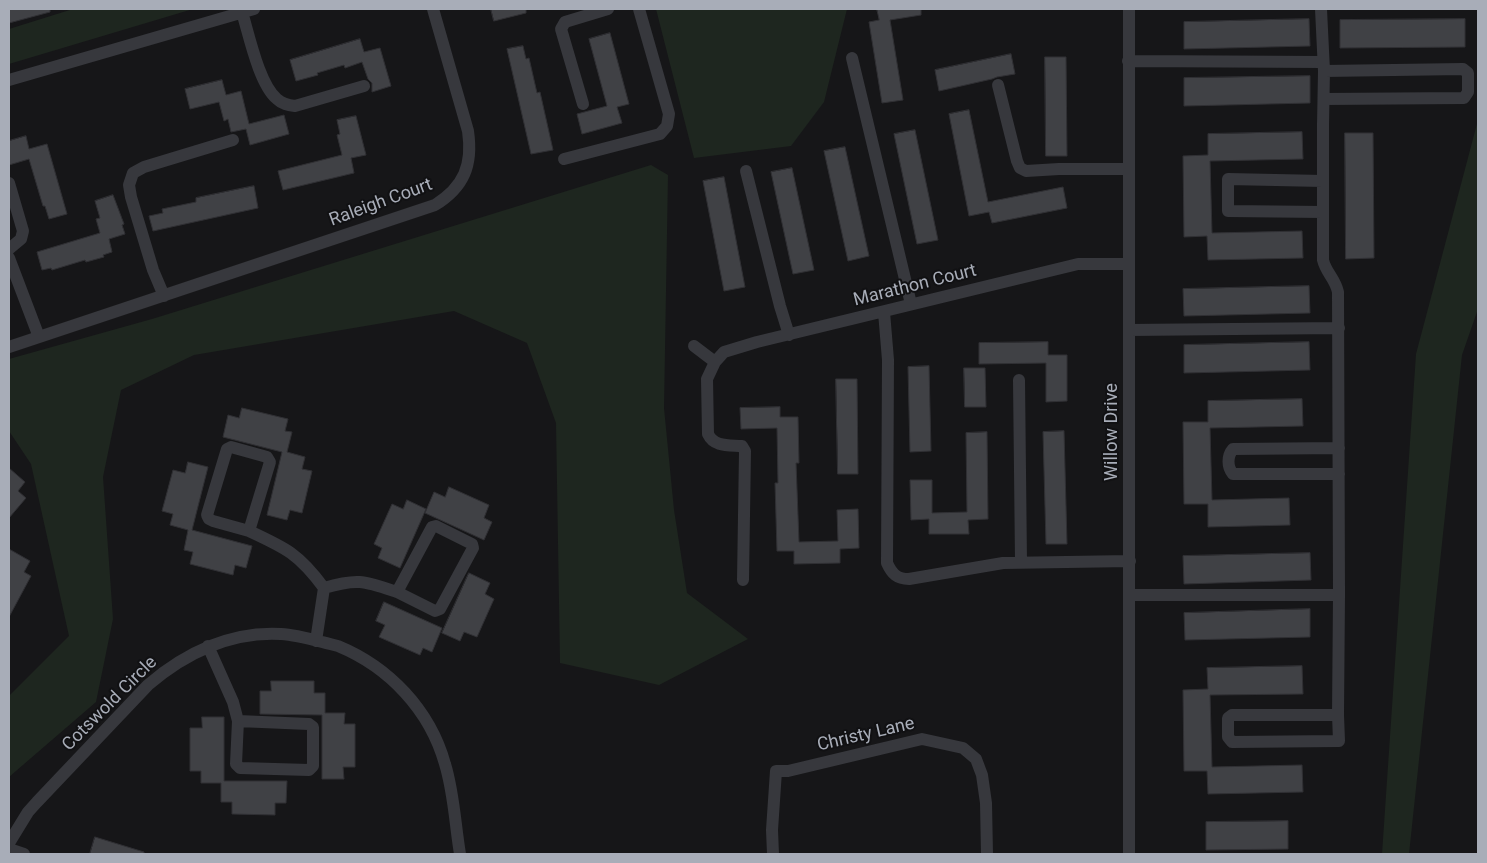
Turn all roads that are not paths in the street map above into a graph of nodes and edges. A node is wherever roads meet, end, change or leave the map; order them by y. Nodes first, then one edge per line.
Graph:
1 (433, 9) edge
2 (608, 9) edge
3 (638, 9) edge
4 (1129, 9) edge
5 (1321, 9) edge
6 (248, 10) edge
7 (852, 58) dead end
8 (1128, 61) junction
9 (1324, 67) junction
10 (9, 80) edge
11 (998, 85) dead end
12 (364, 86) dead end
13 (1324, 99) junction
14 (583, 104) dead end
15 (233, 140) dead end
16 (564, 159) dead end
17 (1129, 169) junction
18 (746, 170) dead end
19 (1323, 181) junction
20 (9, 183) edge
21 (1323, 212) junction
22 (9, 248) edge
23 (9, 258) edge
24 (1129, 264) junction
25 (164, 296) junction
26 (911, 304) junction
27 (884, 312) junction
28 (1339, 328) junction
29 (1129, 330) junction
30 (789, 335) junction
31 (39, 337) junction
32 (694, 346) dead end
33 (9, 347) edge
34 (715, 362) junction
35 (1019, 380) dead end
36 (1339, 448) junction
37 (1339, 474) junction
38 (249, 531) junction
39 (1130, 561) junction
40 (1021, 562) junction
41 (743, 580) dead end
42 (324, 588) junction
43 (397, 592) junction
44 (1129, 595) junction
45 (1339, 595) junction
46 (316, 641) junction
47 (208, 646) junction
48 (1338, 715) junction
49 (238, 721) junction
50 (9, 843) edge
51 (9, 848) edge
52 (24, 854) edge
53 (460, 854) edge
54 (772, 854) edge
55 (987, 854) edge
56 (1129, 854) edge

1 - 25 street, Raleigh Court
2 - 14 street
3 - 16 street
4 - 8 street, Willow Drive
5 - 9 street
6 - 10 street
6 - 12 street
7 - 26 street
8 - 9 street
8 - 17 street, Willow Drive
9 - 13 street
9 - 13 street
11 - 17 street
13 - 19 street
15 - 25 street
17 - 24 street, Willow Drive
18 - 30 street
19 - 21 street
19 - 21 street
20 - 22 street
21 - 28 street
23 - 31 street
24 - 26 street, Marathon Court
24 - 29 street, Willow Drive
25 - 31 street, Raleigh Court
26 - 27 street, Marathon Court
27 - 30 street, Marathon Court
27 - 40 street
28 - 29 street
28 - 36 street
29 - 39 street, Willow Drive
30 - 34 street, Marathon Court
31 - 33 street, Raleigh Court
32 - 34 street
34 - 41 street
35 - 40 street
36 - 37 street
36 - 37 street
37 - 45 street
38 - 38 street
38 - 42 street
39 - 40 street
39 - 44 street, Willow Drive
42 - 43 street
42 - 46 street
43 - 43 street
44 - 45 street
44 - 56 street, Willow Drive
45 - 48 street
46 - 47 street, Cotswold Circle
46 - 53 street, Cotswold Circle
47 - 49 street
47 - 50 street, Cotswold Circle
48 - 48 street
49 - 49 street
51 - 52 street
54 - 55 street, Christy Lane

